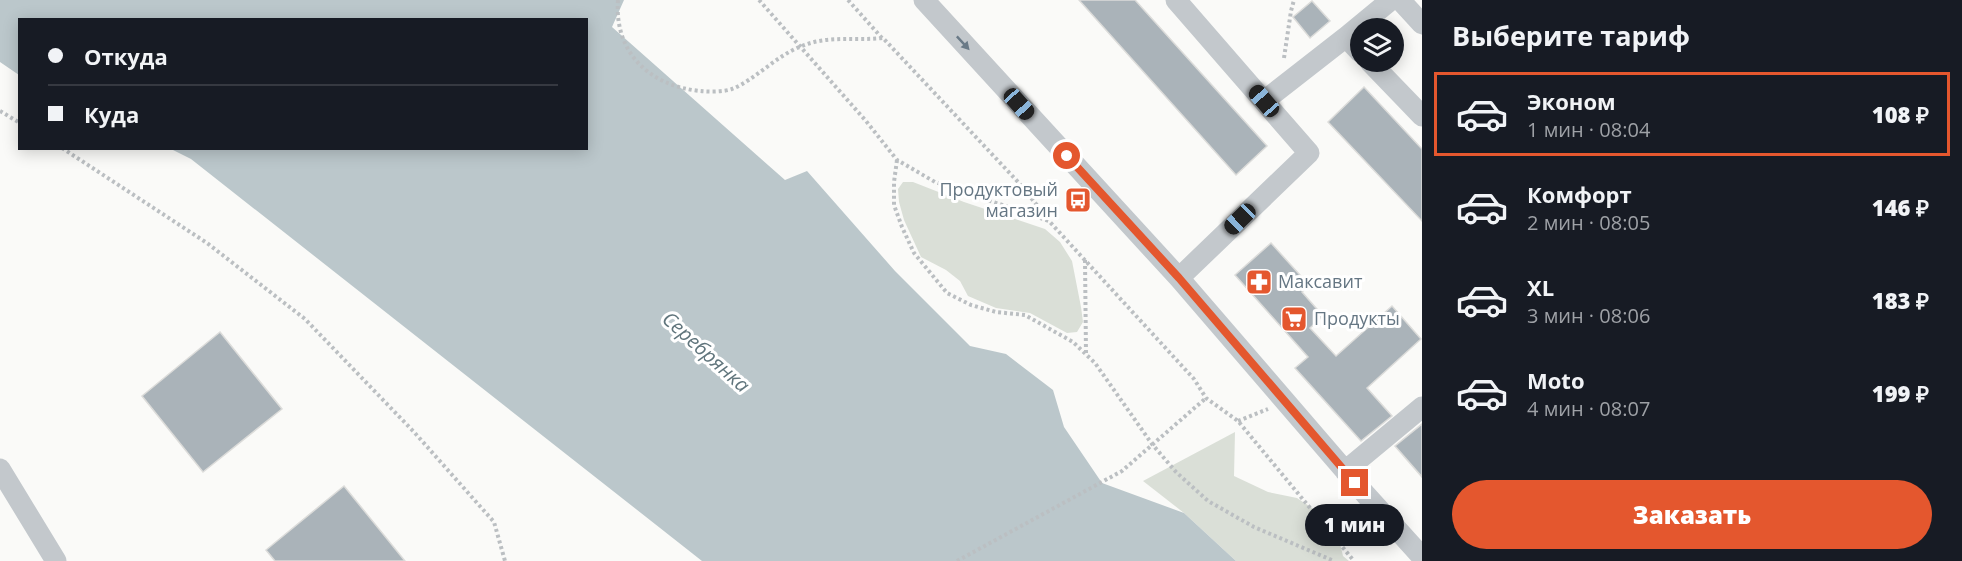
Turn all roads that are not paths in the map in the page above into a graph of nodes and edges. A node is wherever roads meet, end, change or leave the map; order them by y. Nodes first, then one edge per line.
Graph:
1 (924, 0) edge
2 (1176, 0) edge
3 (1391, 0) edge
4 (1400, 0) edge
5 (1375, 18) edge
6 (1422, 24) edge
7 (1350, 46) edge
8 (1380, 72) edge
9 (1272, 95) junction
10 (1422, 116) edge
11 (1179, 278) junction
12 (1422, 406) edge
13 (0, 469) edge
14 (1345, 471) junction
15 (1422, 557) edge
16 (56, 561) edge

1 -> 11 street
2 - 9 street
3 - 5 street
4 - 6 street
7 - 9 street
8 - 10 street
9 - 11 street
11 - 14 street
12 - 14 street
13 - 16 street
14 - 15 street

